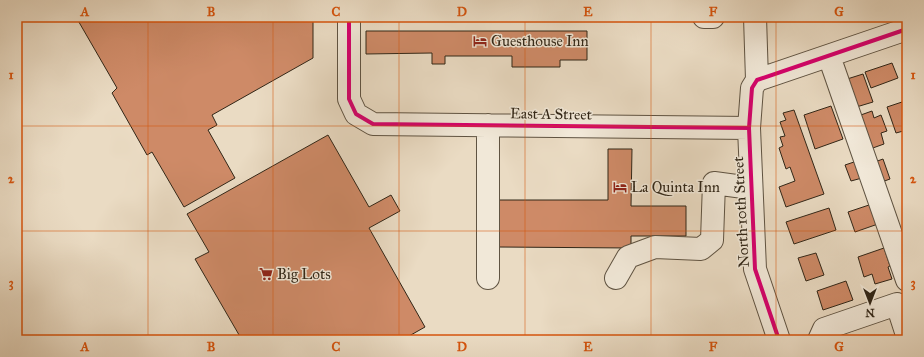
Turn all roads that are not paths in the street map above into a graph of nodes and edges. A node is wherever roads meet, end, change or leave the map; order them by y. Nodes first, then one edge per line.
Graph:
1 (349, 17) edge
2 (704, 17) edge
3 (713, 17) edge
4 (755, 17) edge
5 (907, 29) edge
6 (829, 56) junction
7 (758, 80) junction
8 (488, 125) junction
9 (749, 128) junction
10 (751, 188) junction
11 (488, 278) dead end
12 (616, 278) dead end
13 (907, 280) edge
14 (907, 335) edge
15 (779, 340) edge
16 (819, 340) edge

1 - 8 street, East A Street
2 - 3 street
4 - 7 street
5 - 6 street
6 - 7 street
6 - 13 street
7 - 9 street, North 10th Street
8 - 9 street, East A Street
8 - 11 street
9 - 10 street, North 10th Street
10 - 12 street
10 - 15 street, North 10th Street
14 - 16 street

